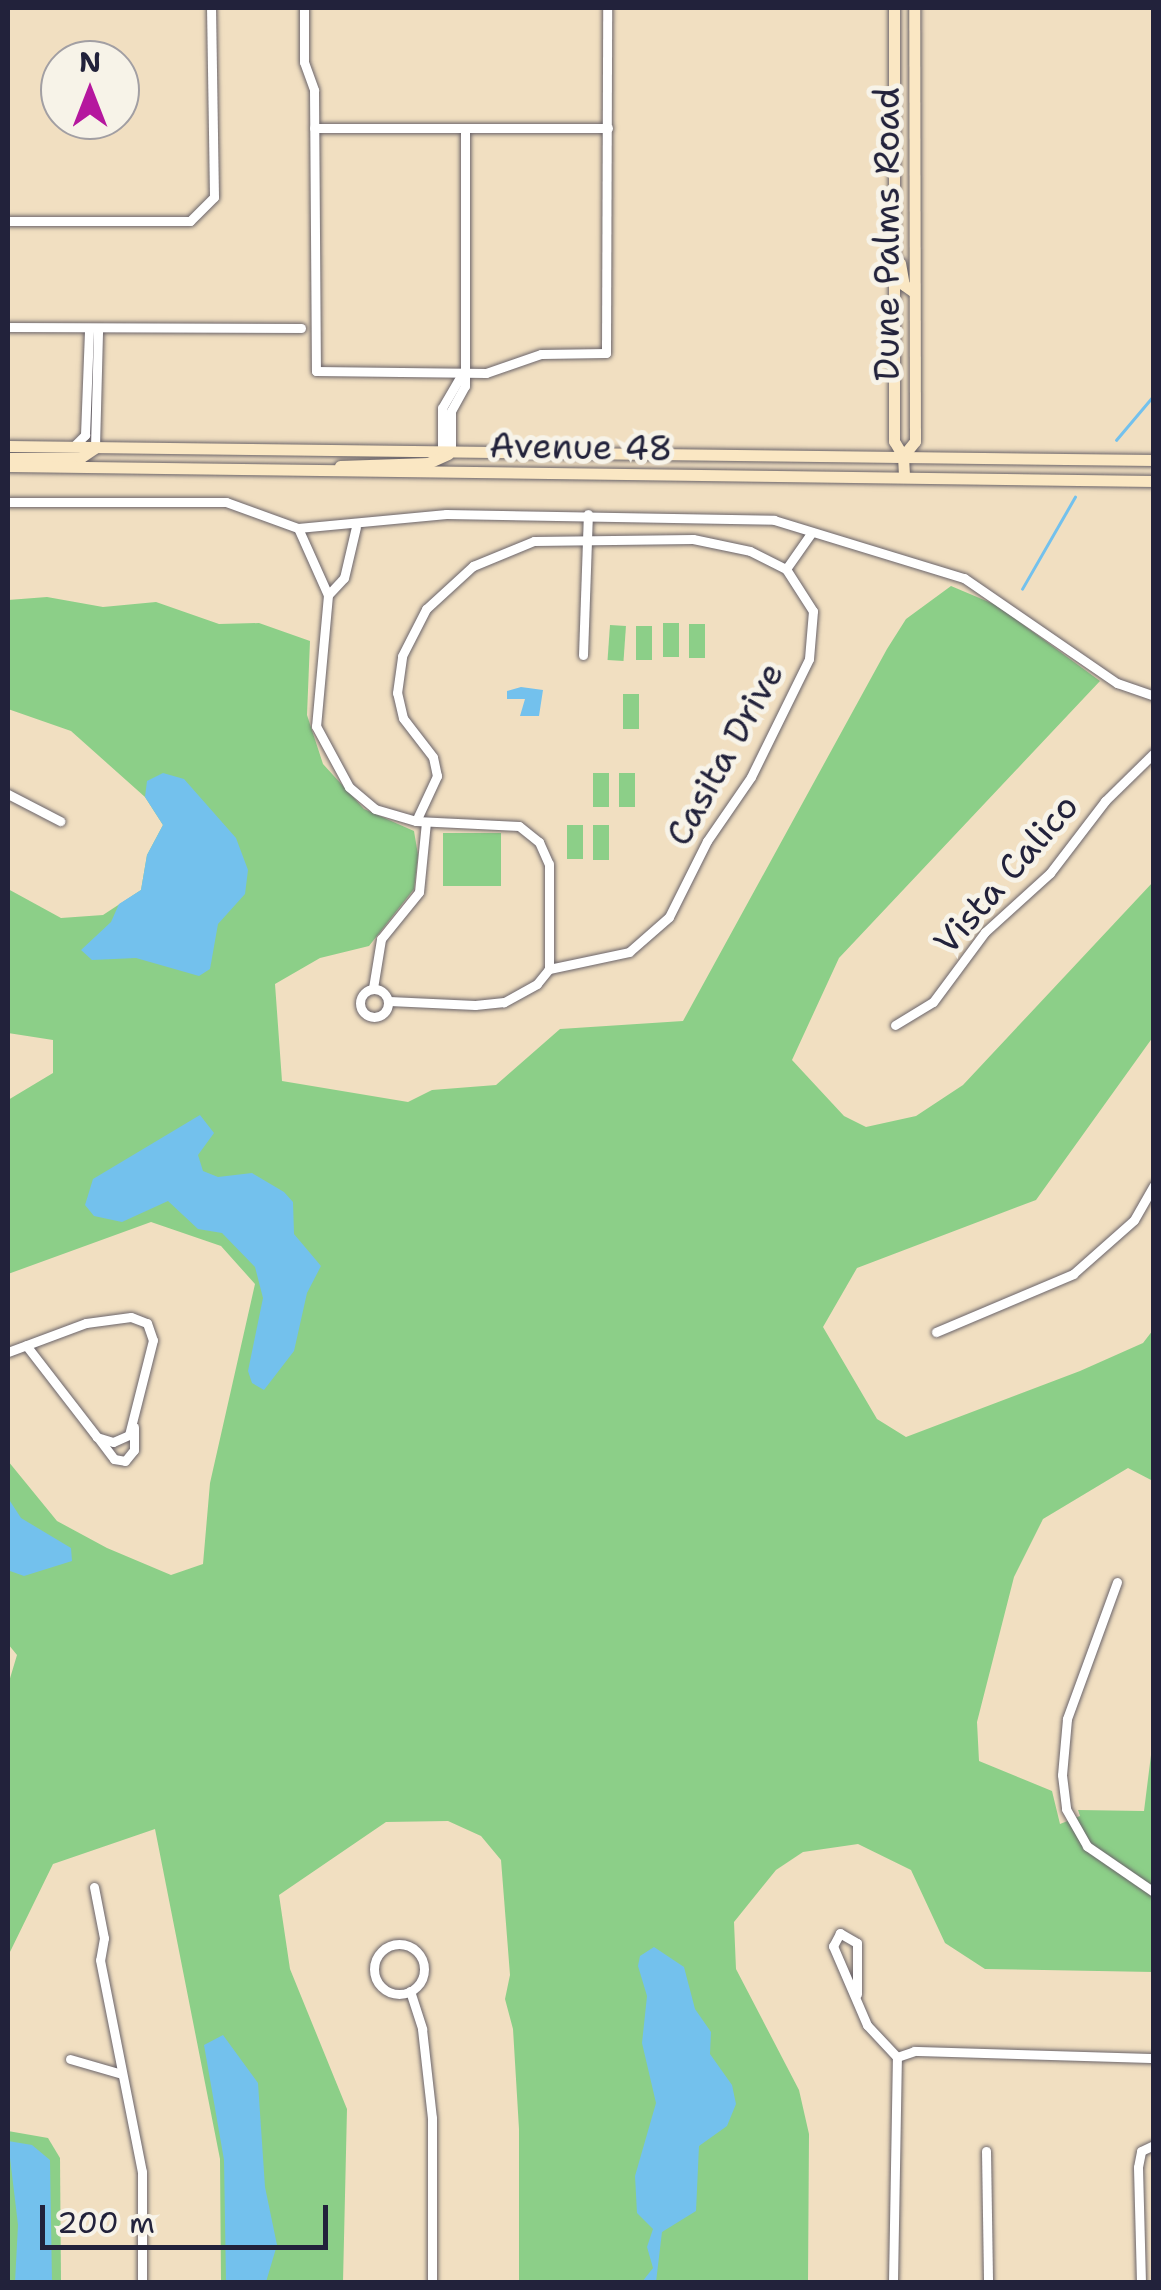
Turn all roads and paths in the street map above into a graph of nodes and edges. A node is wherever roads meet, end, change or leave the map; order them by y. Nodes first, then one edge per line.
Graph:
1 (211, 8) edge
2 (304, 8) edge
3 (607, 8) edge
4 (894, 8) edge
5 (910, 10) edge
6 (314, 128) junction
7 (465, 128) junction
8 (608, 128) junction
9 (894, 142) junction
10 (914, 196) junction
11 (8, 222) edge
12 (894, 236) junction
13 (914, 292) junction
14 (8, 327) edge
15 (300, 328) dead end
16 (93, 329) junction
17 (463, 372) junction
18 (8, 446) edge
19 (73, 447) junction
20 (95, 447) junction
21 (446, 453) junction
22 (904, 456) junction
23 (8, 458) edge
24 (1154, 460) edge
25 (8, 466) edge
26 (321, 470) junction
27 (489, 472) junction
28 (904, 477) junction
29 (1154, 481) edge
30 (8, 502) edge
31 (588, 514) junction
32 (356, 527) junction
33 (298, 528) junction
34 (812, 532) junction
35 (587, 540) junction
36 (786, 570) junction
37 (328, 595) junction
38 (582, 656) dead end
39 (1154, 696) edge
40 (1154, 753) edge
41 (8, 794) edge
42 (60, 821) dead end
43 (421, 821) junction
44 (548, 968) junction
45 (373, 988) junction
46 (389, 1001) junction
47 (895, 1025) dead end
48 (1154, 1185) edge
49 (936, 1332) dead end
50 (26, 1346) junction
51 (8, 1352) edge
52 (134, 1427) junction
53 (97, 1437) junction
54 (1116, 1582) dead end
55 (94, 1887) dead end
56 (1154, 1892) edge
57 (410, 1991) junction
58 (856, 1994) junction
59 (897, 2057) junction
60 (1154, 2058) edge
61 (70, 2059) dead end
62 (122, 2074) junction
63 (1154, 2145) edge
64 (986, 2151) dead end
65 (142, 2282) edge
66 (432, 2282) edge
67 (894, 2282) edge
68 (988, 2282) edge
69 (1141, 2282) edge

1 - 11 street
2 - 6 street
3 - 8 street
4 - 9 main road, Dune Palms Road
5 - 10 main road, Dune Palms Road
6 - 7 street
6 - 17 street
7 - 8 street
7 - 17 street
8 - 17 street
9 - 10 main road
9 - 12 main road, Dune Palms Road
10 - 13 main road, Dune Palms Road
12 - 13 main road
12 - 22 main road, Dune Palms Road
13 - 22 main road, Dune Palms Road
14 - 16 street
15 - 16 street
16 - 19 street
16 - 20 street
17 - 21 street
18 - 19 main road, Avenue 48
19 - 20 main road, Avenue 48
20 - 21 main road, Avenue 48
20 - 23 main road
21 - 22 main road, Avenue 48
21 - 26 main road
21 - 27 main road
22 - 24 main road, Avenue 48
22 - 28 main road, Dune Palms Road
25 - 26 main road, Avenue 48
26 - 27 main road, Avenue 48
27 - 28 main road, Avenue 48
28 - 29 main road, Avenue 48
30 - 33 street
31 - 32 street
31 - 34 street
31 - 35 street
32 - 33 street
32 - 37 street
33 - 37 street
34 - 36 street
34 - 39 street
35 - 36 street
35 - 38 street
35 - 43 street
36 - 44 street, Casita Drive
37 - 43 street
40 - 47 street, Vista Calico
41 - 42 street
43 - 44 street
43 - 45 street
44 - 46 street
45 - 46 street
45 - 46 street
48 - 49 street
50 - 51 street
50 - 52 street
50 - 53 street
52 - 53 street
52 - 53 street
54 - 56 street
55 - 62 street
57 - 57 street
57 - 66 street
58 - 58 street
58 - 59 street
59 - 60 street
59 - 67 street
61 - 62 street
62 - 65 street
63 - 69 street
64 - 68 street

